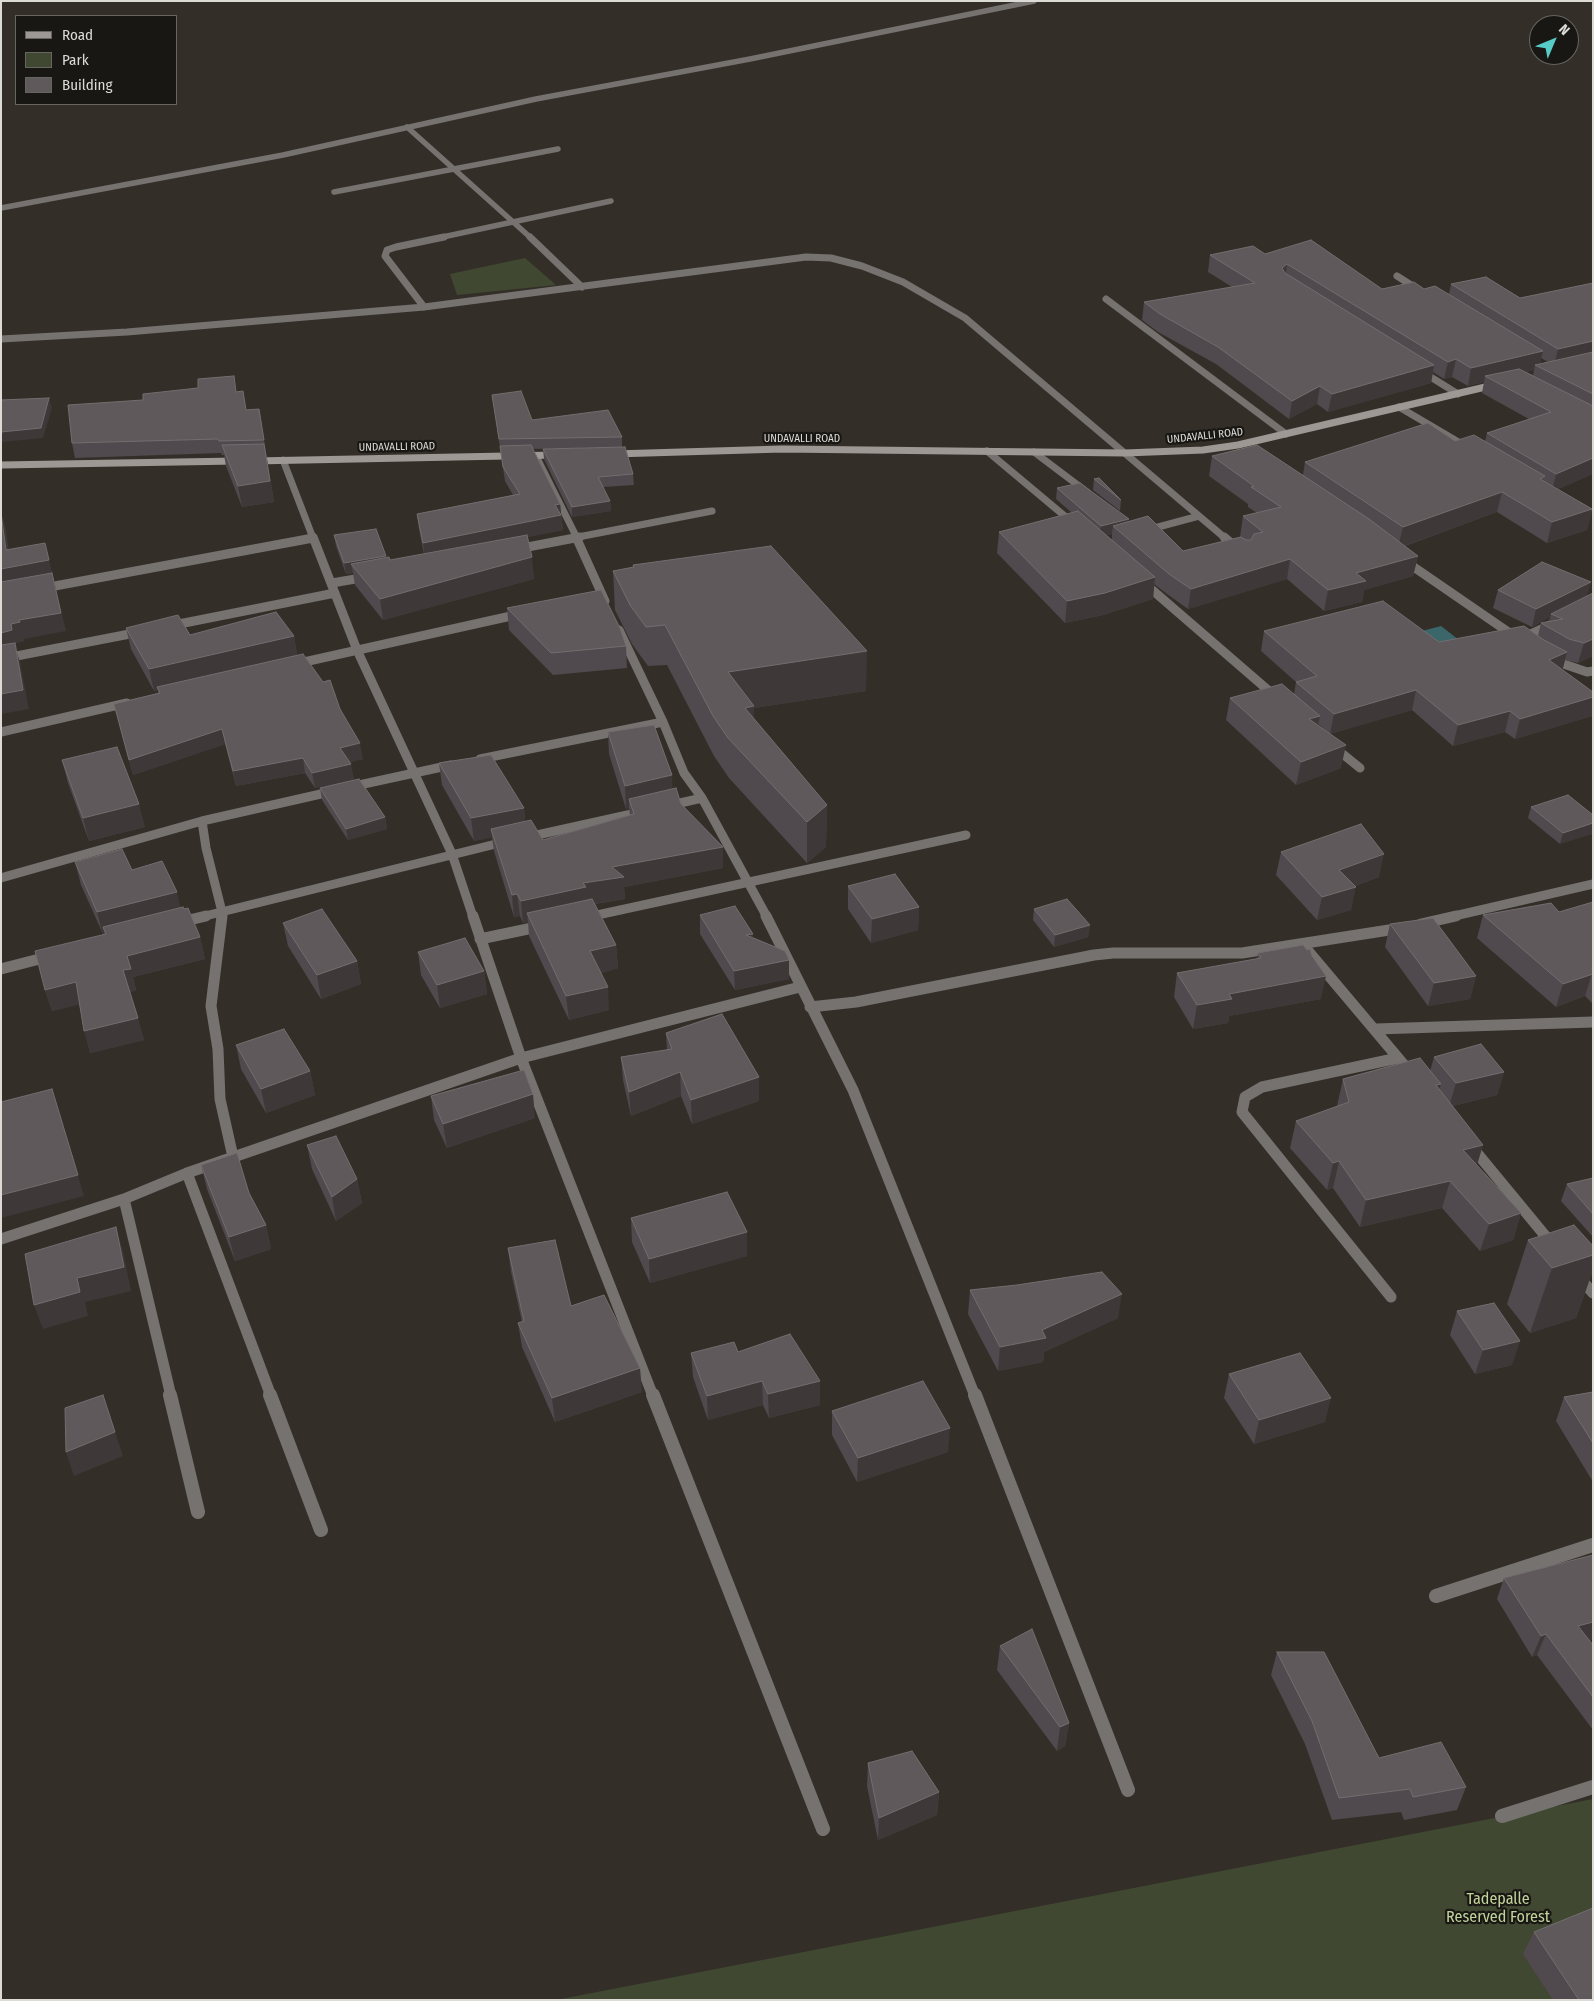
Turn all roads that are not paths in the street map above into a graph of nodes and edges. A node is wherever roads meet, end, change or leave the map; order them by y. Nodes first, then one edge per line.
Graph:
1 (1034, 1) edge
2 (407, 127) junction
3 (558, 149) dead end
4 (454, 168) junction
5 (334, 192) dead end
6 (611, 200) dead end
7 (1, 208) edge
8 (513, 221) junction
9 (1396, 276) dead end
10 (582, 288) junction
11 (1429, 296) edge
12 (1106, 299) dead end
13 (424, 307) junction
14 (1, 339) edge
15 (1417, 368) edge
16 (1506, 382) edge
17 (1458, 394) junction
18 (1399, 407) junction
19 (1286, 434) junction
20 (1238, 445) junction
21 (1245, 450) edge
22 (987, 452) junction
23 (1034, 452) junction
24 (1476, 452) edge
25 (1125, 453) junction
26 (605, 454) edge
27 (566, 455) edge
28 (536, 456) junction
29 (283, 460) junction
30 (1, 465) edge
31 (1094, 498) edge
32 (712, 511) dead end
33 (1199, 516) junction
34 (1083, 531) edge
35 (1139, 532) edge
36 (313, 538) junction
37 (577, 538) junction
38 (509, 551) edge
39 (1246, 555) edge
40 (1396, 555) edge
41 (1134, 574) edge
42 (371, 576) edge
43 (332, 583) junction
44 (30, 590) edge
45 (335, 593) junction
46 (527, 612) edge
47 (1560, 620) edge
48 (163, 627) edge
49 (144, 631) edge
50 (1520, 640) junction
51 (1527, 645) edge
52 (357, 650) junction
53 (1542, 655) edge
54 (1, 659) edge
55 (290, 666) edge
56 (1593, 671) edge
57 (136, 701) edge
58 (1282, 702) edge
59 (664, 722) junction
60 (1, 732) edge
61 (1326, 740) edge
62 (472, 761) edge
63 (462, 763) edge
64 (1360, 768) dead end
65 (414, 772) junction
66 (702, 798) junction
67 (202, 821) junction
68 (966, 835) dead end
69 (452, 854) junction
70 (1, 878) edge
71 (750, 883) junction
72 (1593, 884) edge
73 (222, 912) junction
74 (576, 919) edge
75 (174, 924) edge
76 (548, 925) edge
77 (480, 939) junction
78 (1303, 945) junction
79 (59, 954) edge
80 (1, 969) edge
81 (800, 986) junction
82 (810, 1007) junction
83 (1593, 1022) edge
84 (1376, 1029) junction
85 (521, 1058) junction
86 (1398, 1058) junction
87 (1417, 1081) edge
88 (1467, 1142) edge
89 (233, 1157) junction
90 (187, 1173) junction
91 (124, 1199) junction
92 (1, 1239) edge
93 (1561, 1255) edge
94 (1574, 1270) edge
95 (1593, 1293) edge
96 (1391, 1298) dead end
97 (198, 1512) dead end
98 (321, 1530) dead end
99 (1593, 1545) edge
100 (1436, 1596) dead end
101 (1593, 1787) edge
102 (1128, 1790) dead end
103 (1502, 1816) dead end
104 (823, 1829) dead end

1 - 2 street
2 - 4 street
2 - 7 street
3 - 4 street
4 - 5 street
4 - 8 street
6 - 8 street
8 - 10 street
8 - 13 street
9 - 11 street
10 - 13 street
10 - 25 street
12 - 19 street
13 - 14 street
15 - 17 street
16 - 17 main road, UNDAVALLI ROAD
17 - 18 main road, UNDAVALLI ROAD
18 - 19 main road, UNDAVALLI ROAD
18 - 24 street
19 - 20 main road, UNDAVALLI ROAD
20 - 21 street
20 - 25 main road, UNDAVALLI ROAD
22 - 23 main road, UNDAVALLI ROAD
22 - 26 main road, UNDAVALLI ROAD
22 - 34 street
23 - 25 main road, UNDAVALLI ROAD
23 - 31 street
25 - 33 street
27 - 28 main road, UNDAVALLI ROAD
28 - 29 main road, UNDAVALLI ROAD
28 - 37 street
29 - 30 main road, UNDAVALLI ROAD
29 - 36 street
32 - 37 street
33 - 35 street
33 - 39 street
36 - 43 street
36 - 44 street
37 - 38 street
37 - 59 street
40 - 50 street
41 - 58 street
42 - 43 street
43 - 45 street
45 - 48 street
45 - 52 street
46 - 52 street
47 - 50 street
49 - 54 street
50 - 51 street
52 - 55 street
52 - 65 street
53 - 56 street
57 - 60 street
59 - 62 street
59 - 66 street
61 - 64 street
63 - 65 street
65 - 67 street
65 - 69 street
66 - 69 street
66 - 71 street
67 - 70 street
67 - 73 street
68 - 71 street
69 - 73 street
69 - 77 street
71 - 74 street
71 - 81 street
72 - 78 street
73 - 75 street
73 - 89 street
76 - 77 street
77 - 85 street
78 - 82 street
78 - 84 street
79 - 80 street
81 - 82 street
81 - 85 street
82 - 102 street
83 - 84 street
84 - 86 street
85 - 89 street
85 - 104 street
86 - 87 street
86 - 96 street
88 - 93 street
89 - 90 street
90 - 91 street
90 - 98 street
91 - 92 street
91 - 97 street
94 - 95 street
99 - 100 street
101 - 103 street

